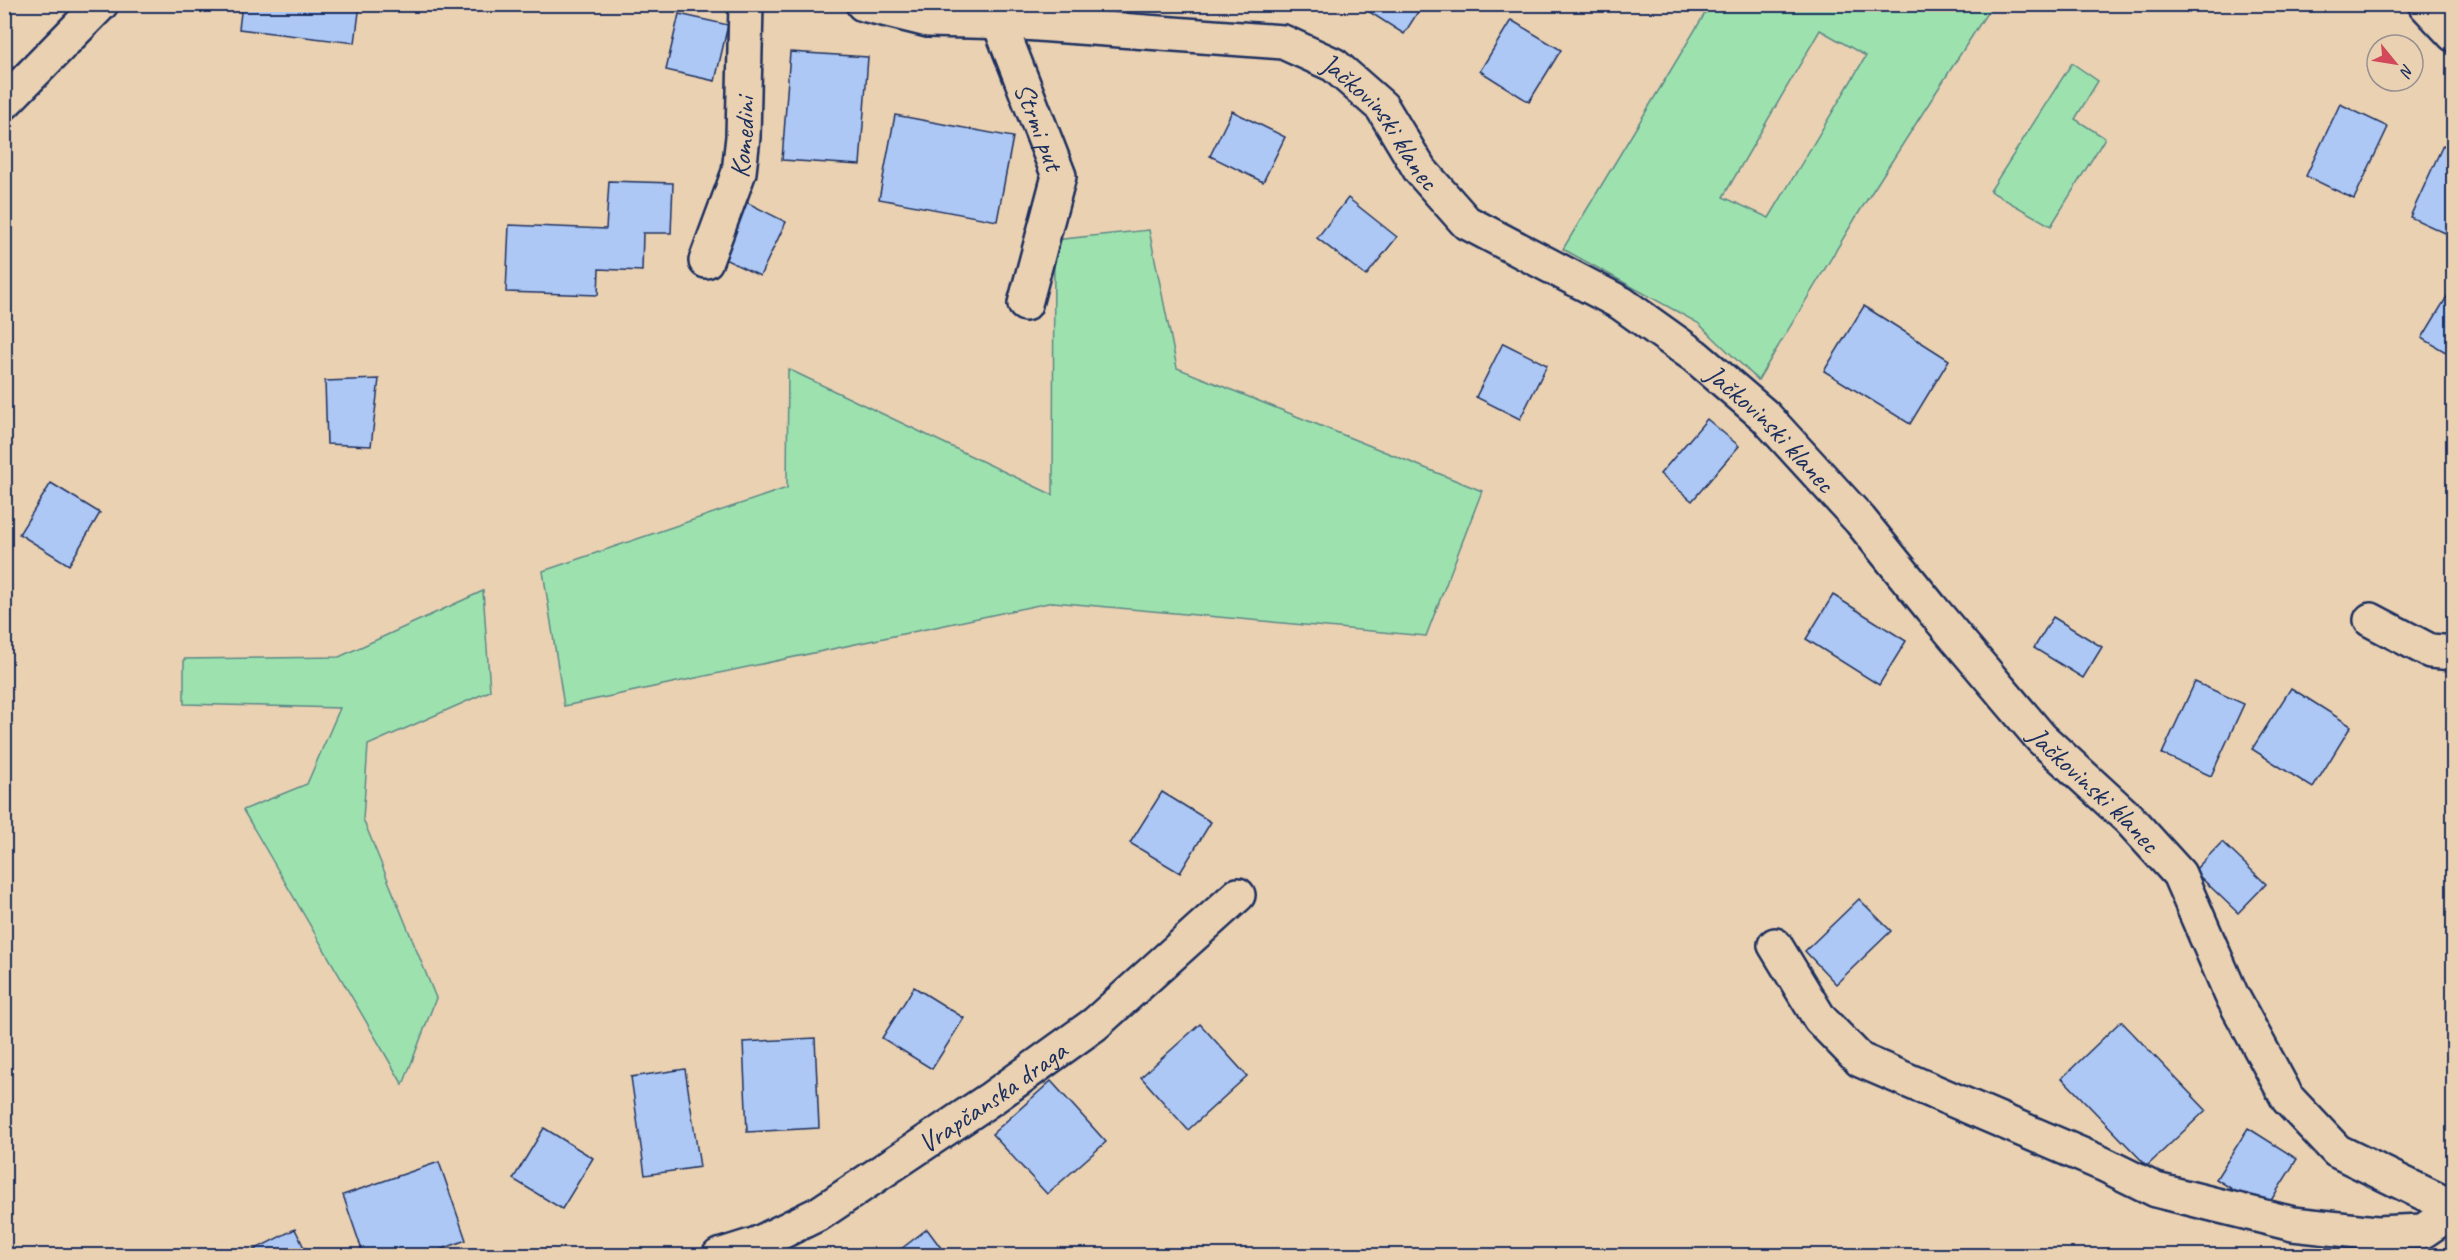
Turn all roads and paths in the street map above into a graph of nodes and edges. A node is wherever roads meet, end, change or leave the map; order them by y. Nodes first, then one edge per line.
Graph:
1 (101, 4) edge
2 (746, 4) edge
3 (863, 4) edge
4 (2425, 4) edge
5 (999, 22) junction
6 (2454, 35) edge
7 (4, 103) edge
8 (706, 261) dead end
9 (1025, 304) dead end
10 (2371, 620) dead end
11 (2454, 653) edge
12 (1238, 895) dead end
13 (1775, 945) dead end
14 (2454, 1209) edge
15 (719, 1256) edge

1 - 7 street
2 - 8 street, Komedini
3 - 5 street, Jačkovinski klanec
4 - 6 street
5 - 9 street, Strmi put
5 - 14 street, Jačkovinski klanec
10 - 11 street
12 - 15 street, Vrapčanska draga
13 - 14 street

